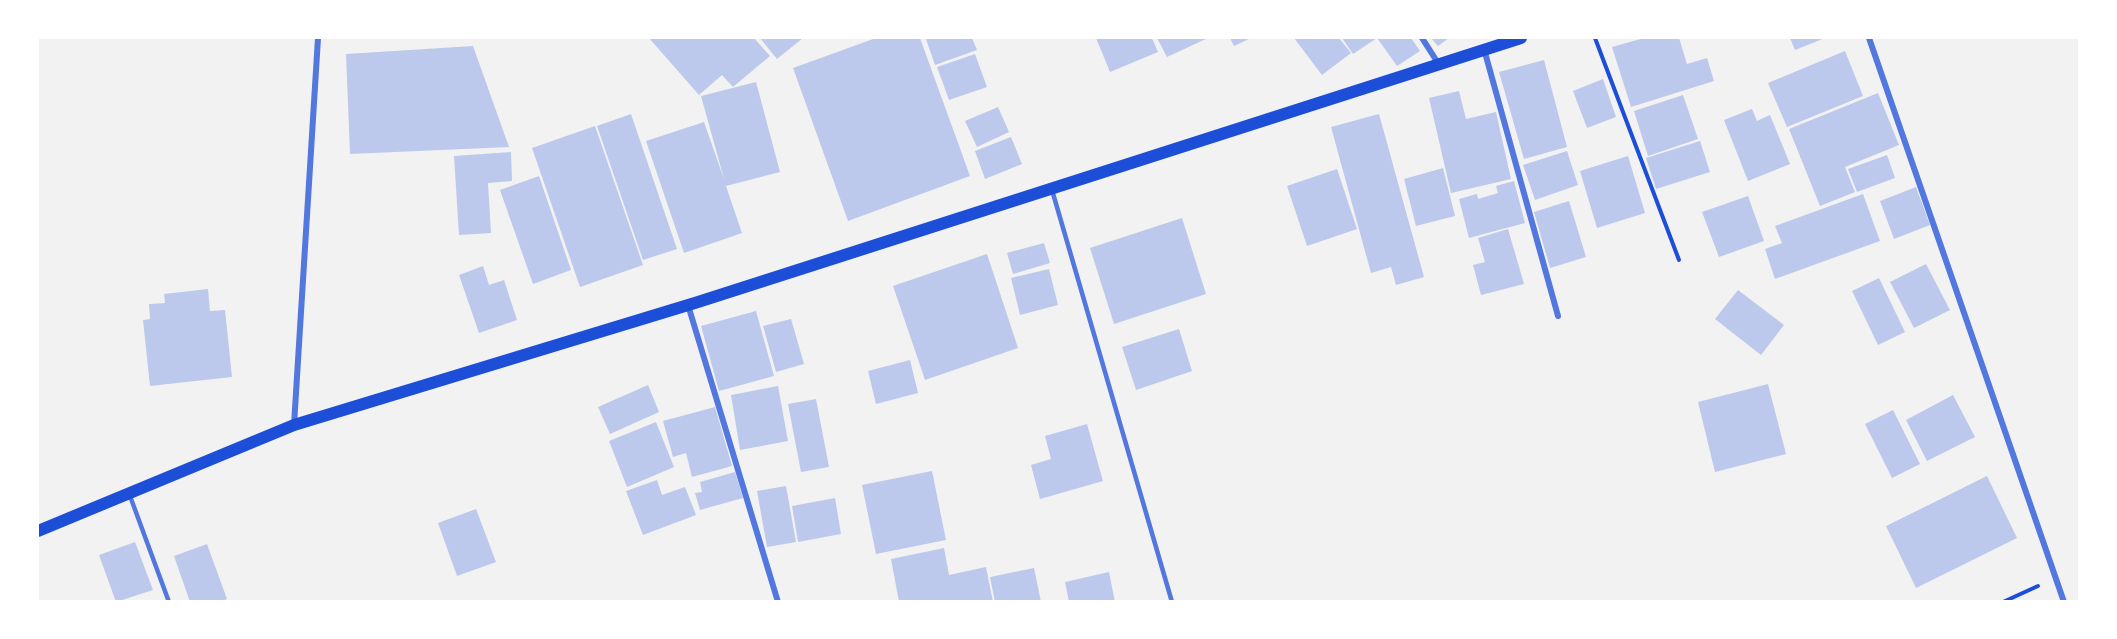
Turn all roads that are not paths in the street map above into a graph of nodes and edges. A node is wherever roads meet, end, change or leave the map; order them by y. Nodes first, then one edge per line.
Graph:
1 (318, 38) edge
2 (1422, 38) edge
3 (1521, 38) edge
4 (1869, 38) edge
5 (1484, 49) junction
6 (1438, 63) junction
7 (1052, 188) junction
8 (688, 304) junction
9 (1558, 316) dead end
10 (294, 424) junction
11 (129, 493) junction
12 (38, 531) edge
13 (169, 602) edge
14 (778, 602) edge
15 (1172, 602) edge
16 (2064, 602) edge

1 - 10 street
2 - 6 street
3 - 5 main road
4 - 16 street
5 - 6 main road
5 - 9 street
6 - 7 main road
7 - 8 main road
7 - 15 lane
8 - 10 main road
8 - 14 street
10 - 11 main road
11 - 12 main road
11 - 13 lane

